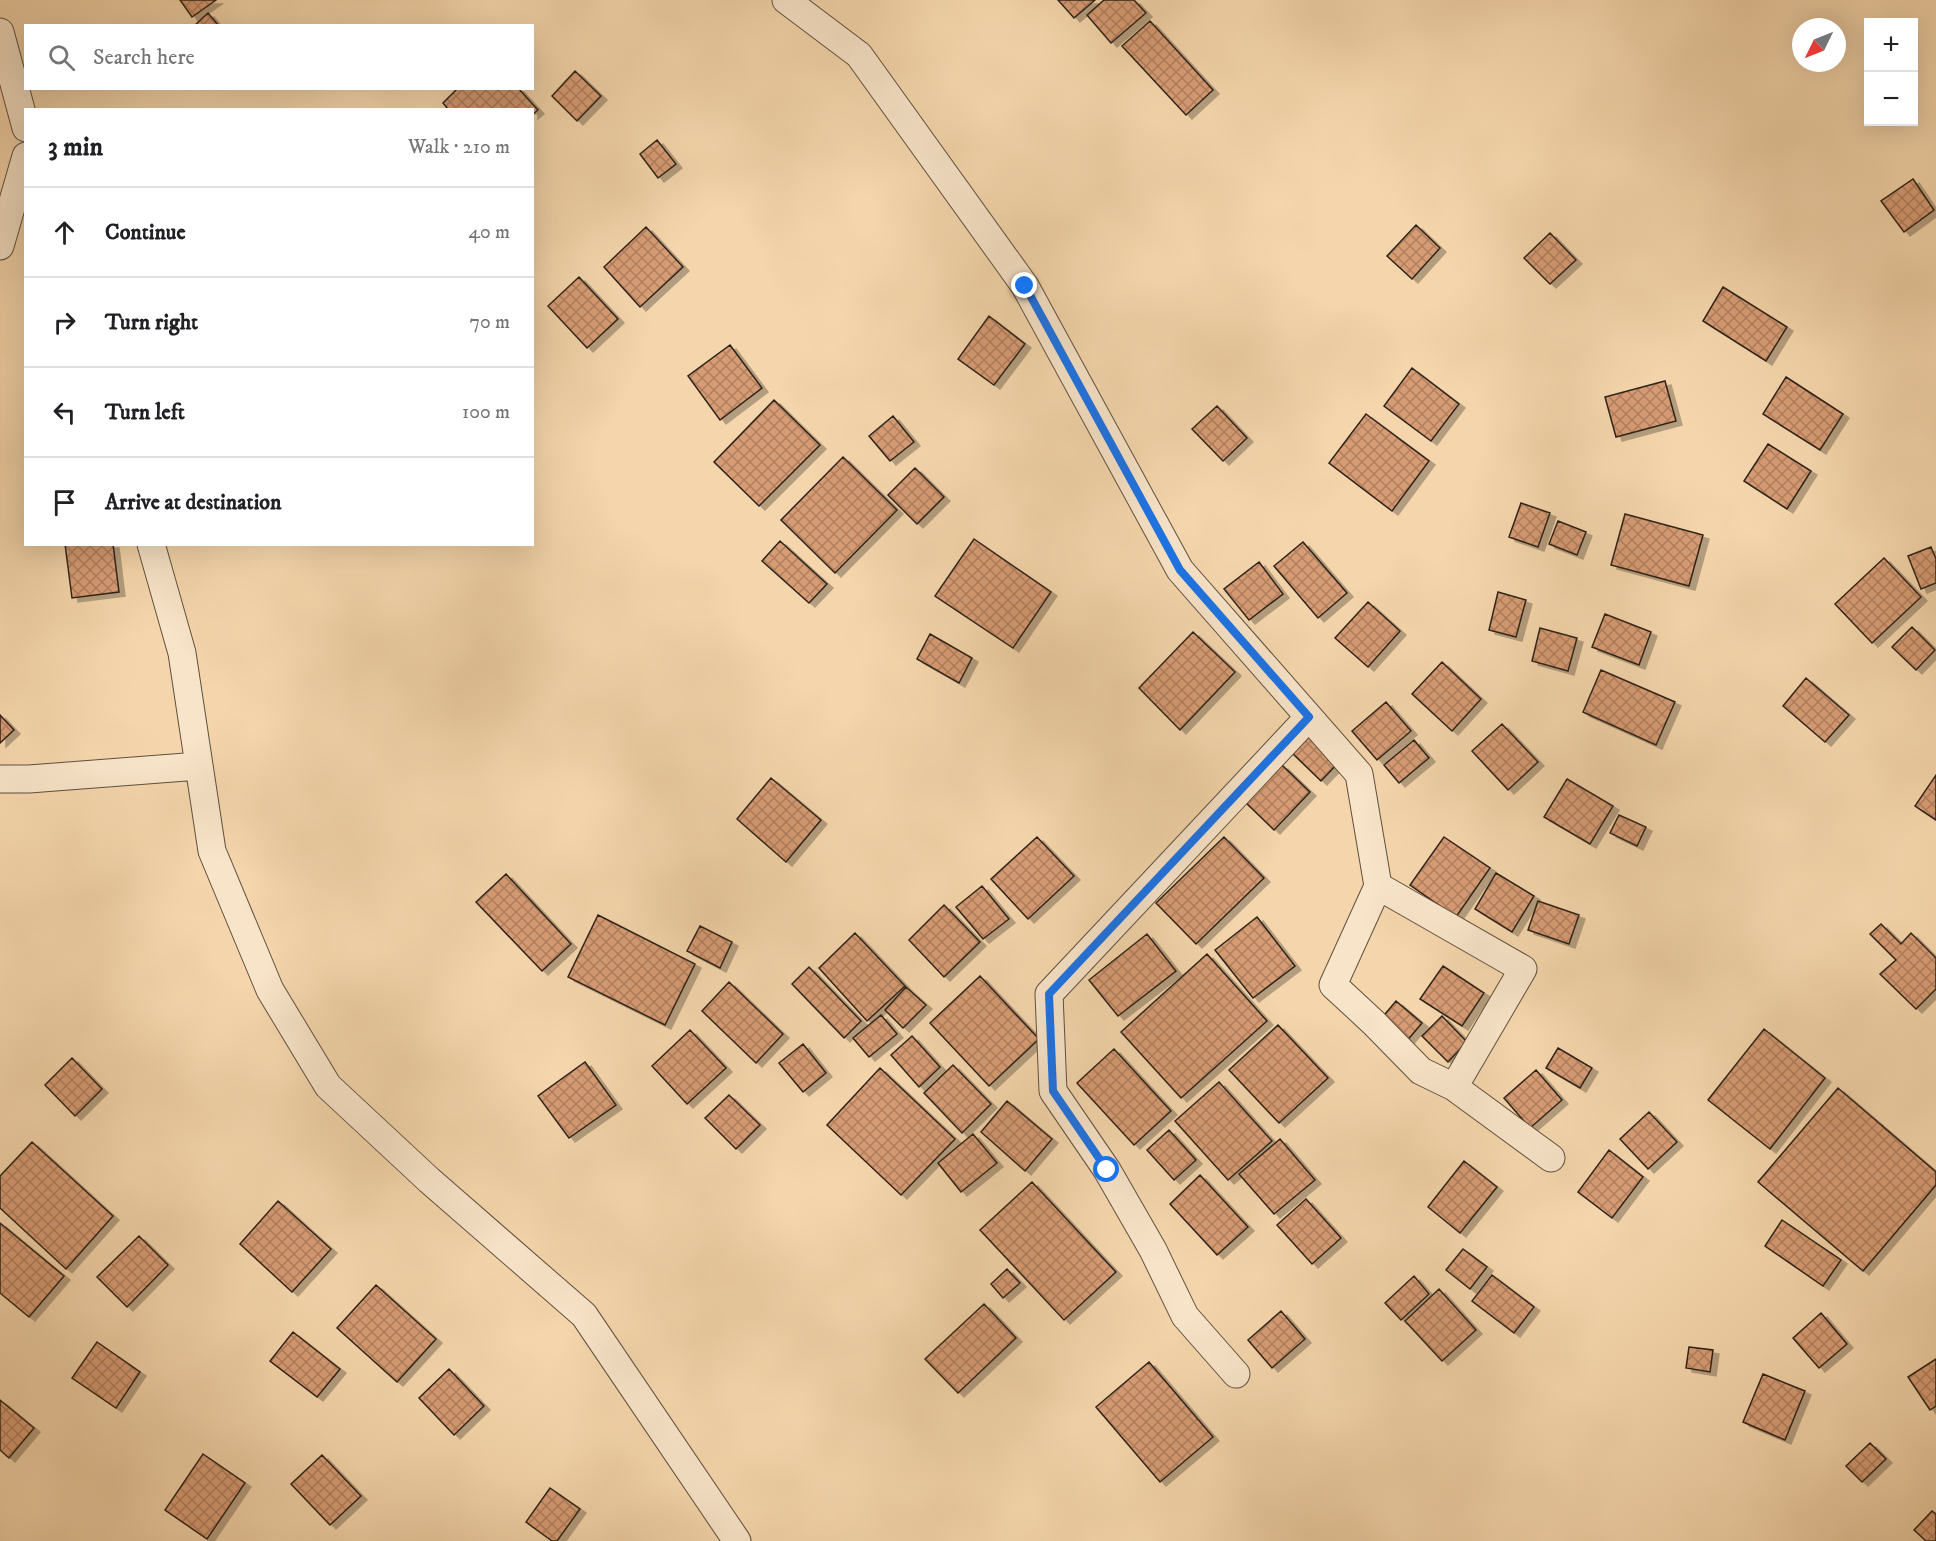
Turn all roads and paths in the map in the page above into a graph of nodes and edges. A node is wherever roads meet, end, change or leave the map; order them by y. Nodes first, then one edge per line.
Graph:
1 (786, 0) edge
2 (0, 32) edge
3 (24, 121) edge
4 (24, 163) edge
5 (0, 246) edge
6 (152, 546) edge
7 (1309, 717) junction
8 (199, 766) junction
9 (0, 779) edge
10 (1378, 886) junction
11 (1454, 1087) junction
12 (1551, 1158) dead end
13 (1236, 1374) dead end
14 (737, 1541) edge

1 - 7 street
2 - 3 street
4 - 5 street
6 - 8 street
7 - 10 street
7 - 13 street
8 - 9 street
8 - 14 street
10 - 11 street
10 - 11 street
11 - 12 street

